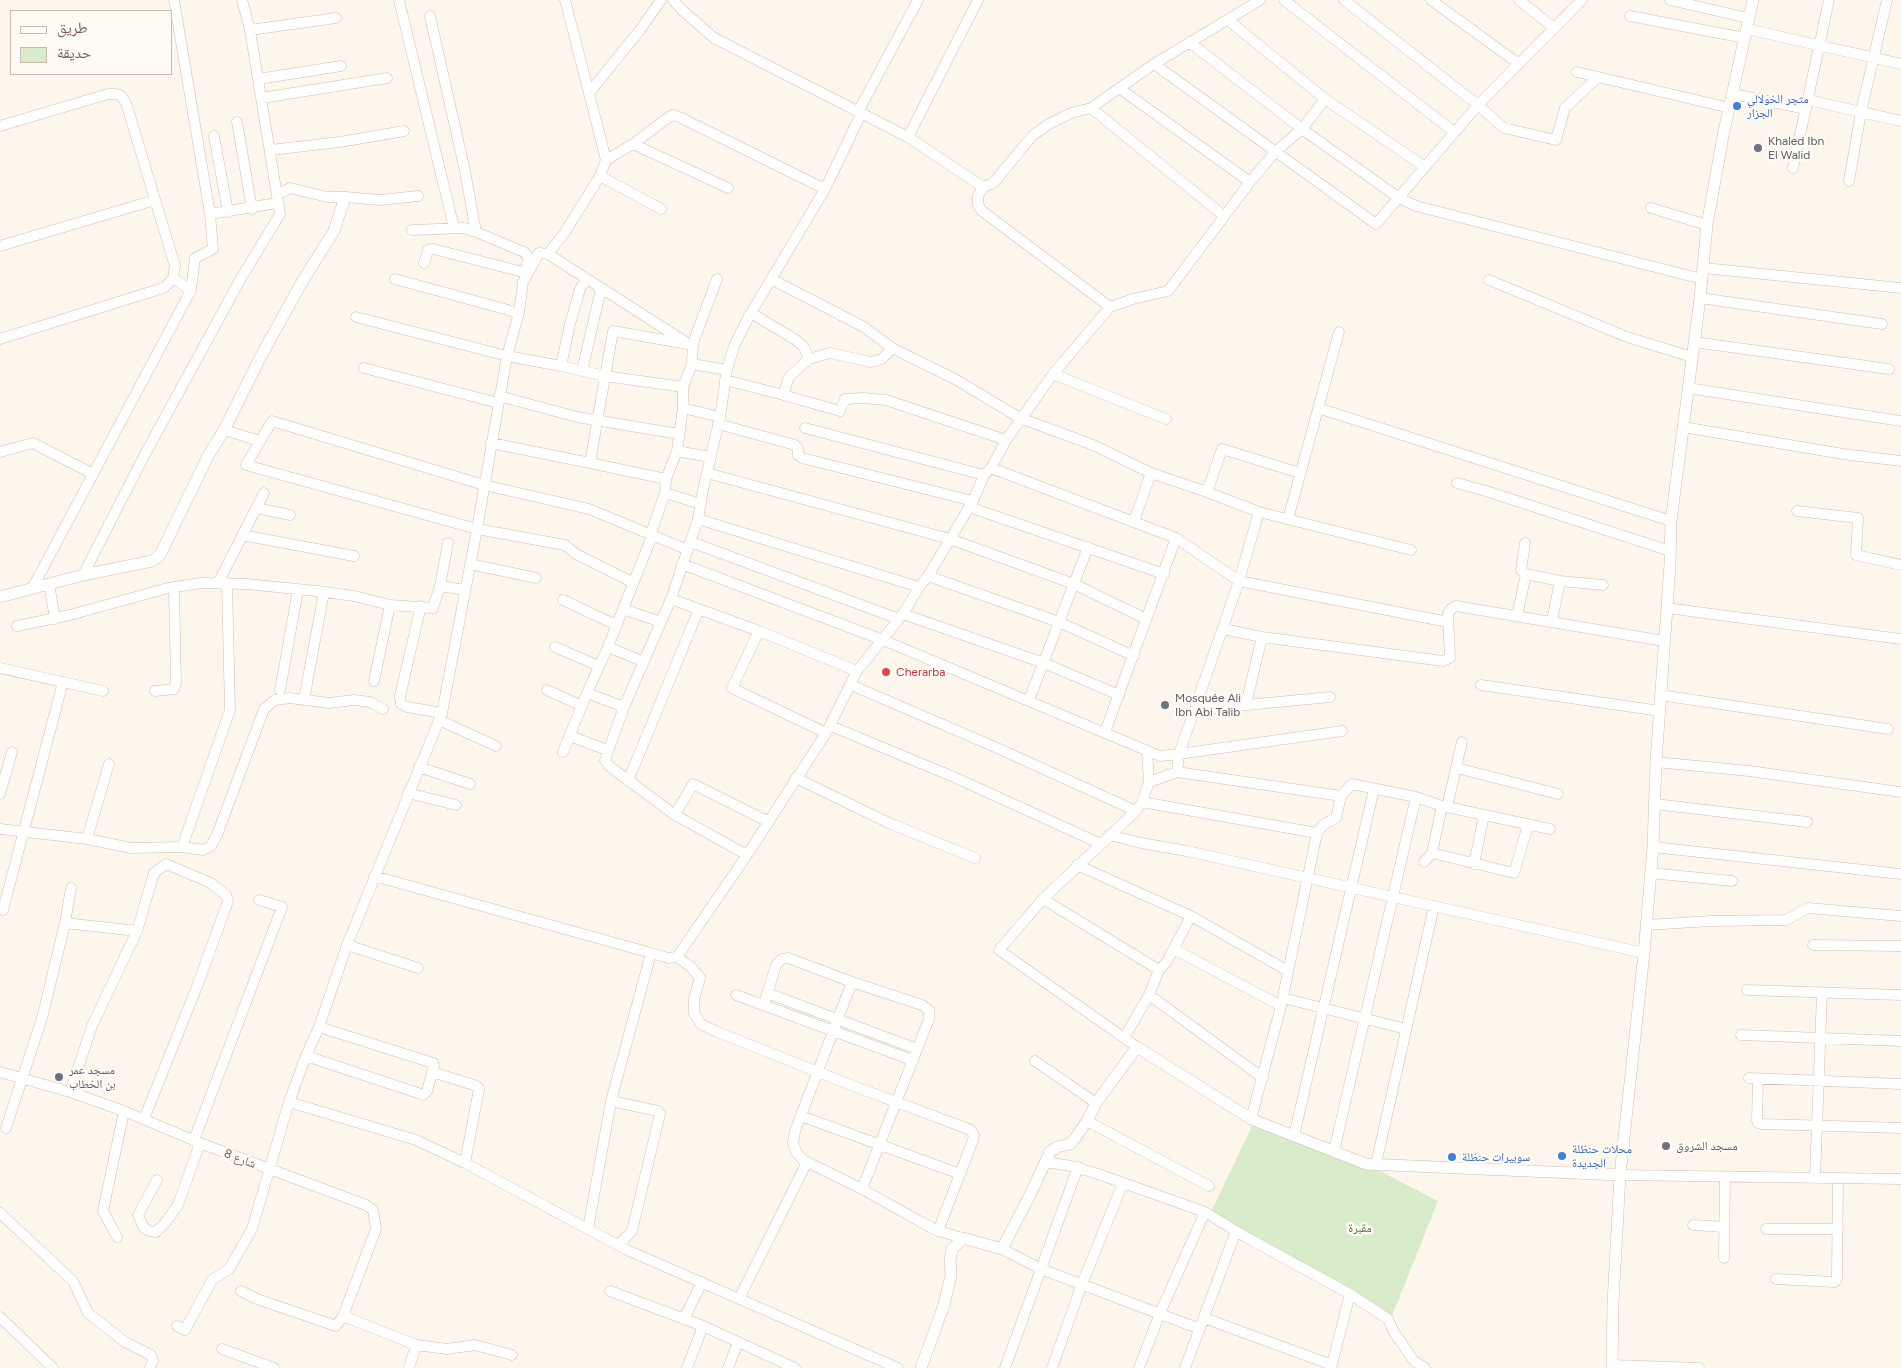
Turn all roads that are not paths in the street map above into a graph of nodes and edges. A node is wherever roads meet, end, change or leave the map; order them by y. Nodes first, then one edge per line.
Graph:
1 (174, 0) edge
2 (242, 0) edge
3 (399, 0) edge
4 (565, 0) edge
5 (661, 0) edge
6 (674, 0) edge
7 (918, 0) edge
8 (978, 0) edge
9 (1260, 0) edge
10 (1284, 0) edge
11 (1344, 0) edge
12 (1431, 0) edge
13 (1519, 0) edge
14 (1582, 0) edge
15 (1670, 0) edge
16 (1753, 0) edge
17 (1829, 0) edge
18 (1887, 0) edge
19 (430, 16) dead end
20 (1630, 16) dead end
21 (336, 18) dead end
22 (1228, 20) junction
23 (1554, 28) junction
24 (1747, 28) junction
25 (250, 30) junction
26 (1188, 42) junction
27 (1819, 47) junction
28 (1874, 58) junction
29 (1154, 64) junction
30 (1519, 64) junction
31 (1901, 64) edge
32 (341, 66) dead end
33 (1577, 72) dead end
34 (1598, 77) junction
35 (387, 78) dead end
36 (258, 79) junction
37 (1119, 88) junction
38 (589, 93) junction
39 (1733, 94) junction
40 (262, 98) junction
41 (1325, 99) junction
42 (1478, 105) junction
43 (1807, 105) junction
44 (1091, 108) junction
45 (1730, 108) junction
46 (1861, 112) junction
47 (859, 113) junction
48 (1901, 121) edge
49 (237, 122) dead end
50 (0, 126) edge
51 (1302, 129) junction
52 (404, 131) dead end
53 (1454, 132) junction
54 (214, 136) dead end
55 (908, 136) junction
56 (633, 144) junction
57 (271, 150) junction
58 (1275, 152) junction
59 (606, 160) junction
60 (1425, 167) junction
61 (1793, 168) dead end
62 (600, 176) junction
63 (1849, 181) dead end
64 (1250, 182) junction
65 (983, 187) junction
66 (728, 188) dead end
67 (825, 189) junction
68 (418, 196) dead end
69 (345, 197) junction
70 (1399, 198) junction
71 (278, 199) junction
72 (155, 200) junction
73 (252, 208) junction
74 (1651, 208) dead end
75 (661, 209) dead end
76 (228, 212) junction
77 (210, 214) junction
78 (1224, 216) junction
79 (1707, 225) junction
80 (454, 228) junction
81 (412, 230) dead end
82 (476, 232) junction
83 (0, 246) edge
84 (548, 254) junction
85 (424, 263) dead end
86 (526, 273) junction
87 (1703, 274) junction
88 (173, 278) junction
89 (395, 279) dead end
90 (587, 279) junction
91 (717, 279) dead end
92 (771, 279) junction
93 (1489, 280) dead end
94 (1901, 288) edge
95 (601, 289) junction
96 (191, 290) junction
97 (1700, 298) junction
98 (1110, 307) junction
99 (520, 313) junction
100 (751, 313) junction
101 (356, 317) dead end
102 (1882, 324) dead end
103 (1339, 332) dead end
104 (0, 339) edge
105 (1694, 342) junction
106 (691, 343) junction
107 (892, 348) junction
108 (507, 356) junction
109 (1692, 357) junction
110 (809, 359) junction
111 (692, 364) junction
112 (560, 366) junction
113 (364, 368) dead end
114 (1889, 369) dead end
115 (582, 370) junction
116 (1053, 374) junction
117 (726, 375) junction
118 (605, 376) junction
119 (684, 387) junction
120 (1688, 388) junction
121 (780, 394) dead end
122 (499, 400) junction
123 (683, 408) junction
124 (1318, 408) junction
125 (1020, 418) junction
126 (1166, 419) dead end
127 (596, 420) junction
128 (719, 421) junction
129 (1901, 421) edge
130 (1683, 427) junction
131 (805, 428) dead end
132 (224, 430) junction
133 (679, 434) junction
134 (1006, 440) junction
135 (260, 441) junction
136 (491, 443) junction
137 (677, 451) junction
138 (0, 452) edge
139 (710, 457) junction
140 (1901, 462) edge
141 (590, 464) junction
142 (987, 472) junction
143 (707, 473) junction
144 (1151, 473) junction
145 (1300, 473) junction
146 (93, 474) junction
147 (666, 479) junction
148 (1457, 483) dead end
149 (484, 485) junction
150 (1207, 492) junction
151 (264, 493) dead end
152 (666, 494) junction
153 (701, 504) junction
154 (971, 504) junction
155 (256, 508) junction
156 (1797, 511) dead end
157 (1259, 512) junction
158 (290, 515) dead end
159 (698, 519) junction
160 (1288, 519) junction
161 (1134, 521) junction
162 (1671, 521) junction
163 (477, 529) junction
164 (242, 535) junction
165 (652, 536) junction
166 (1176, 538) junction
167 (950, 539) junction
168 (448, 543) dead end
169 (1526, 543) dead end
170 (689, 546) junction
171 (1088, 546) junction
172 (1411, 550) dead end
173 (1670, 551) junction
174 (354, 556) dead end
175 (470, 564) junction
176 (682, 564) junction
177 (1901, 565) edge
178 (83, 574) junction
179 (1164, 574) junction
180 (1526, 574) junction
181 (928, 576) junction
182 (536, 578) dead end
183 (1239, 581) junction
184 (1560, 581) junction
185 (632, 582) junction
186 (223, 583) junction
187 (49, 584) junction
188 (1074, 584) junction
189 (1603, 585) dead end
190 (440, 586) junction
191 (33, 587) junction
192 (174, 587) junction
193 (919, 587) junction
194 (298, 590) junction
195 (465, 590) junction
196 (324, 592) junction
197 (0, 597) edge
198 (671, 599) junction
199 (563, 600) dead end
200 (390, 605) junction
201 (421, 606) junction
202 (1666, 608) junction
203 (624, 609) junction
204 (699, 609) junction
205 (901, 616) junction
206 (1517, 616) junction
207 (55, 619) junction
208 (1146, 619) junction
209 (1552, 621) junction
210 (661, 622) junction
211 (1059, 622) junction
212 (1448, 622) junction
213 (17, 626) dead end
214 (616, 626) junction
215 (1223, 629) junction
216 (759, 631) junction
217 (1262, 637) junction
218 (1901, 639) edge
219 (883, 640) junction
220 (1664, 641) junction
221 (555, 647) dead end
222 (608, 647) junction
223 (1134, 656) junction
224 (644, 662) junction
225 (1044, 663) junction
226 (599, 666) junction
227 (0, 668) edge
228 (857, 672) junction
229 (374, 680) dead end
230 (63, 682) junction
231 (850, 685) junction
232 (1481, 685) dead end
233 (280, 690) dead end
234 (547, 690) dead end
235 (103, 691) dead end
236 (155, 691) dead end
237 (587, 693) junction
238 (305, 694) dead end
239 (1120, 694) junction
240 (1660, 694) junction
241 (1330, 698) dead end
242 (1029, 700) junction
243 (1246, 704) junction
244 (582, 706) junction
245 (624, 706) junction
246 (383, 709) dead end
247 (1195, 710) junction
248 (1660, 711) junction
249 (440, 716) junction
250 (1888, 728) dead end
251 (828, 730) junction
252 (1342, 731) dead end
253 (1105, 732) junction
254 (570, 736) junction
255 (1462, 742) dead end
256 (496, 746) dead end
257 (607, 750) junction
258 (1147, 751) junction
259 (12, 752) dead end
260 (563, 752) dead end
261 (1179, 754) junction
262 (1656, 762) junction
263 (109, 764) dead end
264 (419, 767) junction
265 (1457, 768) junction
266 (1177, 772) junction
267 (796, 778) junction
268 (628, 781) junction
269 (1149, 782) junction
270 (470, 784) dead end
271 (1374, 789) junction
272 (1901, 792) edge
273 (408, 793) junction
274 (0, 794) edge
275 (1558, 794) dead end
276 (1341, 796) junction
277 (1416, 797) junction
278 (1655, 804) junction
279 (456, 805) dead end
280 (1444, 806) junction
281 (1139, 807) junction
282 (675, 815) junction
283 (1484, 815) junction
284 (769, 822) junction
285 (1807, 822) dead end
286 (1528, 825) junction
287 (0, 829) edge
288 (1550, 829) dead end
289 (23, 833) junction
290 (1317, 833) junction
291 (1110, 835) junction
292 (87, 839) junction
293 (1101, 844) junction
294 (182, 847) junction
295 (1653, 848) junction
296 (1432, 853) junction
297 (747, 855) junction
298 (976, 858) dead end
299 (1424, 862) dead end
300 (1474, 864) junction
301 (1077, 865) junction
302 (1650, 873) junction
303 (1901, 874) edge
304 (374, 876) junction
305 (1308, 877) junction
306 (1732, 881) dead end
307 (71, 888) dead end
308 (1351, 888) junction
309 (1392, 898) junction
310 (1043, 899) junction
311 (259, 900) dead end
312 (1434, 906) junction
313 (4, 910) dead end
314 (1191, 916) junction
315 (1901, 916) edge
316 (64, 923) junction
317 (1646, 925) junction
318 (136, 931) junction
319 (346, 945) junction
320 (1813, 945) dead end
321 (1901, 946) edge
322 (1174, 949) junction
323 (1644, 953) junction
324 (651, 954) junction
325 (677, 957) junction
326 (418, 968) dead end
327 (1159, 970) junction
328 (1288, 971) junction
329 (852, 982) junction
330 (1747, 990) dead end
331 (767, 993) junction
332 (1822, 993) junction
333 (736, 995) dead end
334 (1149, 995) junction
335 (1901, 995) edge
336 (1282, 1002) junction
337 (764, 1004) junction
338 (1323, 1008) junction
339 (1365, 1018) junction
340 (838, 1019) junction
341 (319, 1027) junction
342 (1406, 1029) junction
343 (833, 1030) junction
344 (1741, 1035) dead end
345 (1124, 1038) junction
346 (1821, 1038) junction
347 (1901, 1041) edge
348 (1136, 1047) junction
349 (917, 1049) junction
350 (306, 1056) junction
351 (912, 1060) junction
352 (1035, 1061) dead end
353 (0, 1072) edge
354 (432, 1072) junction
355 (818, 1072) junction
356 (1263, 1078) junction
357 (22, 1079) junction
358 (1818, 1080) junction
359 (1901, 1084) edge
360 (70, 1092) junction
361 (611, 1101) junction
362 (289, 1102) junction
363 (896, 1102) junction
364 (1096, 1102) junction
365 (124, 1111) junction
366 (801, 1116) junction
367 (144, 1119) junction
368 (1251, 1119) junction
369 (1087, 1121) junction
370 (1818, 1126) junction
371 (6, 1128) dead end
372 (1901, 1128) edge
373 (1294, 1136) junction
374 (197, 1141) junction
375 (879, 1144) junction
376 (1334, 1151) junction
377 (807, 1162) junction
378 (1045, 1162) junction
379 (465, 1163) junction
380 (1376, 1164) junction
381 (1078, 1167) junction
382 (269, 1170) junction
383 (960, 1174) junction
384 (1620, 1175) junction
385 (1725, 1177) junction
386 (1815, 1178) junction
387 (1838, 1178) junction
388 (1901, 1179) edge
389 (157, 1180) dead end
390 (1123, 1182) junction
391 (1210, 1186) dead end
392 (862, 1189) junction
393 (1205, 1212) junction
394 (0, 1213) edge
395 (1694, 1225) dead end
396 (1724, 1227) junction
397 (1766, 1229) dead end
398 (1838, 1229) junction
399 (588, 1230) junction
400 (938, 1231) junction
401 (1236, 1231) junction
402 (117, 1237) dead end
403 (963, 1238) junction
404 (618, 1245) junction
405 (1002, 1249) junction
406 (1724, 1258) dead end
407 (1042, 1269) junction
408 (1776, 1279) dead end
409 (702, 1282) junction
410 (1082, 1284) junction
411 (241, 1291) dead end
412 (610, 1291) dead end
413 (1350, 1294) junction
414 (740, 1299) junction
415 (1160, 1313) junction
416 (343, 1316) junction
417 (0, 1317) edge
418 (1204, 1318) junction
419 (684, 1319) junction
420 (177, 1326) dead end
421 (704, 1326) junction
422 (1200, 1329) junction
423 (738, 1342) junction
424 (416, 1345) junction
425 (222, 1349) dead end
426 (512, 1355) dead end
427 (1332, 1367) edge
428 (1612, 1367) edge
429 (53, 1368) edge
430 (151, 1368) edge
431 (274, 1368) edge
432 (409, 1368) edge
433 (688, 1368) edge
434 (728, 1368) edge
435 (795, 1368) edge
436 (898, 1368) edge
437 (921, 1368) edge
438 (1004, 1368) edge
439 (1052, 1368) edge
440 (1139, 1368) edge
441 (1185, 1368) edge
442 (1425, 1368) edge
443 (1699, 1368) edge

1 - 77 street
2 - 25 street
3 - 80 street
4 - 38 street
5 - 38 street
6 - 47 street
7 - 47 street
8 - 55 street
9 - 22 street
10 - 53 street
11 - 42 street
12 - 30 street
13 - 23 street
14 - 23 street
15 - 24 street
16 - 24 street
17 - 27 street
18 - 28 street
19 - 82 street
20 - 24 street
21 - 25 street
22 - 26 street
22 - 41 street
23 - 30 street
24 - 27 street
24 - 39 street
25 - 36 street
26 - 29 street
26 - 51 street
27 - 28 street
27 - 43 street
28 - 31 street
28 - 46 street
29 - 37 street
29 - 58 street
30 - 42 street
32 - 36 street
33 - 34 street
34 - 42 street
34 - 45 street
35 - 40 street
36 - 40 street
37 - 44 street
37 - 64 street
38 - 59 street
39 - 43 street
39 - 45 street
40 - 57 street
41 - 51 street
41 - 60 street
42 - 53 street
43 - 46 street
43 - 61 street
44 - 65 street
44 - 78 street
45 - 79 street
46 - 48 street
46 - 63 street
47 - 55 street
47 - 67 street
49 - 73 street
50 - 72 street
51 - 58 street
51 - 70 street
52 - 57 street
53 - 60 street
54 - 76 street
55 - 65 street
56 - 59 street
56 - 66 street
56 - 67 street
57 - 71 street
58 - 64 street
58 - 70 street
59 - 62 street
60 - 70 street
62 - 75 street
62 - 84 street
64 - 78 street
65 - 98 street
67 - 92 street
68 - 69 street
69 - 71 street
69 - 132 street
70 - 87 street
71 - 73 street
71 - 178 street
72 - 83 street
72 - 88 street
73 - 76 street
74 - 79 street
76 - 77 street
77 - 96 street
78 - 98 street
79 - 87 street
80 - 81 street
80 - 82 street
82 - 86 street
84 - 86 street
84 - 90 street
85 - 86 street
86 - 99 street
87 - 94 street
87 - 97 street
88 - 96 street
88 - 104 street
89 - 99 street
90 - 95 street
90 - 112 street
91 - 106 street
92 - 100 street
92 - 107 street
93 - 109 street
95 - 106 street
95 - 115 street
96 - 146 street
97 - 102 street
97 - 105 street
98 - 116 street
99 - 108 street
100 - 110 street
100 - 117 street
101 - 108 street
103 - 124 street
105 - 109 street
105 - 114 street
106 - 111 street
106 - 118 street
107 - 110 street
107 - 125 street
108 - 112 street
108 - 122 street
109 - 120 street
110 - 134 street
111 - 117 street
111 - 119 street
112 - 115 street
113 - 122 street
115 - 118 street
116 - 125 street
116 - 126 street
117 - 121 street
117 - 128 street
118 - 119 street
118 - 127 street
119 - 123 street
120 - 129 street
120 - 130 street
122 - 127 street
122 - 136 street
123 - 128 street
123 - 133 street
124 - 145 street
124 - 162 street
125 - 134 street
125 - 144 street
127 - 133 street
127 - 141 street
128 - 139 street
128 - 154 street
130 - 140 street
130 - 162 street
131 - 142 street
132 - 135 street
132 - 178 street
133 - 137 street
134 - 142 street
135 - 149 street
135 - 163 street
136 - 141 street
136 - 149 street
137 - 139 street
137 - 147 street
138 - 146 street
139 - 143 street
141 - 147 street
142 - 154 street
142 - 161 street
143 - 153 street
143 - 167 street
144 - 150 street
144 - 161 street
145 - 150 street
145 - 160 street
146 - 191 street
147 - 152 street
148 - 173 street
149 - 163 street
149 - 165 street
150 - 157 street
151 - 155 street
152 - 153 street
152 - 165 street
153 - 159 street
154 - 167 street
154 - 171 street
155 - 158 street
155 - 164 street
156 - 177 street
157 - 160 street
157 - 183 street
159 - 170 street
159 - 193 street
160 - 172 street
161 - 166 street
162 - 173 street
163 - 175 street
163 - 185 street
164 - 174 street
164 - 186 street
165 - 170 street
165 - 185 street
166 - 179 street
166 - 183 street
167 - 181 street
167 - 188 street
168 - 190 street
169 - 180 street
170 - 176 street
170 - 205 street
171 - 179 street
171 - 188 street
173 - 202 street
175 - 182 street
175 - 195 street
176 - 198 street
176 - 219 street
178 - 187 street
179 - 208 street
180 - 184 street
180 - 206 street
181 - 193 street
181 - 211 street
183 - 212 street
183 - 215 street
184 - 189 street
184 - 209 street
185 - 203 street
186 - 192 street
186 - 194 street
186 - 294 street
187 - 191 street
187 - 207 street
188 - 208 street
188 - 211 street
190 - 195 street
190 - 201 street
191 - 197 street
192 - 207 street
192 - 236 street
193 - 205 street
194 - 196 street
194 - 233 street
195 - 249 street
196 - 200 street
196 - 238 street
198 - 204 street
198 - 210 street
199 - 214 street
200 - 201 street
200 - 229 street
201 - 249 street
202 - 218 street
202 - 220 street
203 - 210 street
203 - 214 street
204 - 216 street
204 - 268 street
205 - 219 street
205 - 225 street
206 - 209 street
206 - 212 street
207 - 213 street
208 - 223 street
209 - 220 street
210 - 224 street
211 - 223 street
211 - 225 street
212 - 217 street
214 - 222 street
215 - 217 street
215 - 247 street
216 - 228 street
216 - 251 street
217 - 243 street
219 - 228 street
219 - 242 street
220 - 240 street
221 - 226 street
222 - 224 street
222 - 226 street
223 - 239 street
224 - 245 street
225 - 239 street
225 - 242 street
226 - 237 street
227 - 230 street
228 - 231 street
230 - 235 street
230 - 289 street
231 - 251 street
231 - 281 street
232 - 248 street
234 - 244 street
237 - 244 street
237 - 245 street
239 - 253 street
240 - 248 street
240 - 250 street
241 - 243 street
242 - 253 street
243 - 247 street
244 - 254 street
245 - 257 street
246 - 294 street
247 - 261 street
248 - 262 street
249 - 256 street
249 - 264 street
251 - 267 street
251 - 293 street
252 - 261 street
253 - 258 street
254 - 257 street
254 - 260 street
255 - 265 street
257 - 268 street
258 - 261 street
258 - 269 street
259 - 274 street
261 - 266 street
262 - 272 street
262 - 278 street
263 - 292 street
264 - 270 street
264 - 273 street
265 - 275 street
265 - 280 street
266 - 269 street
266 - 276 street
267 - 284 street
267 - 298 street
268 - 282 street
269 - 281 street
271 - 276 street
271 - 277 street
271 - 308 street
273 - 279 street
273 - 304 street
276 - 290 street
277 - 280 street
277 - 309 street
278 - 285 street
278 - 295 street
280 - 283 street
280 - 296 street
281 - 290 street
281 - 291 street
282 - 284 street
282 - 297 street
283 - 286 street
283 - 300 street
284 - 297 street
286 - 288 street
286 - 300 street
287 - 289 street
289 - 292 street
289 - 313 street
290 - 305 street
291 - 293 street
291 - 305 street
292 - 294 street
293 - 301 street
295 - 302 street
295 - 303 street
296 - 299 street
296 - 300 street
297 - 325 street
301 - 310 street
301 - 314 street
302 - 306 street
302 - 317 street
304 - 319 street
304 - 324 street
305 - 308 street
305 - 328 street
307 - 316 street
308 - 309 street
308 - 338 street
309 - 312 street
309 - 339 street
310 - 327 street
310 - 345 street
311 - 374 street
312 - 323 street
312 - 342 street
314 - 322 street
314 - 328 street
315 - 317 street
316 - 318 street
316 - 357 street
317 - 323 street
318 - 360 street
318 - 367 street
319 - 326 street
319 - 341 street
320 - 321 street
322 - 327 street
322 - 336 street
323 - 384 street
324 - 325 street
324 - 361 street
325 - 355 street
327 - 334 street
328 - 336 street
329 - 331 street
329 - 340 street
329 - 349 street
330 - 332 street
331 - 337 street
331 - 340 street
332 - 335 street
332 - 346 street
333 - 337 street
334 - 345 street
334 - 356 street
336 - 338 street
336 - 356 street
337 - 343 street
338 - 339 street
338 - 373 street
339 - 342 street
339 - 376 street
340 - 343 street
340 - 349 street
341 - 350 street
341 - 354 street
342 - 380 street
343 - 351 street
343 - 355 street
344 - 346 street
345 - 348 street
346 - 347 street
346 - 358 street
348 - 364 street
348 - 368 street
349 - 351 street
350 - 354 street
350 - 362 street
351 - 363 street
352 - 364 street
353 - 357 street, شارع 8
354 - 379 street
355 - 363 street
355 - 366 street
356 - 368 street
357 - 360 street, شارع 8
357 - 371 street
358 - 359 street
358 - 370 street
358 - 370 street
360 - 365 street, شارع 8
361 - 399 street
361 - 404 street
362 - 379 street
362 - 382 street
363 - 375 street
363 - 383 street
364 - 369 street
365 - 367 street, شارع 8
365 - 402 street
366 - 375 street
366 - 377 street
367 - 374 street, شارع 8
368 - 373 street
369 - 378 street
369 - 391 street
370 - 372 street
370 - 386 street
373 - 376 street
374 - 382 street, شارع 8
374 - 389 street
375 - 383 street
375 - 392 street
376 - 380 street
377 - 392 street
377 - 414 street
378 - 381 street
378 - 405 street
379 - 399 street
380 - 384 street
381 - 390 street
381 - 407 street
382 - 416 street, شارع 8
382 - 420 street
383 - 400 street
384 - 385 street
384 - 428 street
385 - 386 street
385 - 396 street
386 - 387 street
387 - 388 street
387 - 398 street
390 - 393 street
390 - 410 street
392 - 400 street
393 - 401 street
393 - 415 street
394 - 430 street
395 - 396 street
396 - 406 street
397 - 398 street
398 - 408 street
399 - 404 street
400 - 403 street
401 - 413 street
401 - 418 street
403 - 405 street
403 - 437 street
404 - 409 street
405 - 407 street
407 - 410 street
407 - 438 street
409 - 414 street
409 - 419 street
410 - 415 street
410 - 439 street
411 - 416 street
412 - 419 street
413 - 427 street
413 - 442 street
414 - 436 street
415 - 422 street
415 - 440 street
416 - 424 street
417 - 429 street
418 - 422 street
418 - 427 street
419 - 421 street
421 - 423 street
421 - 433 street
422 - 441 street
423 - 434 street
423 - 435 street
424 - 426 street
424 - 432 street
425 - 431 street
428 - 443 street

